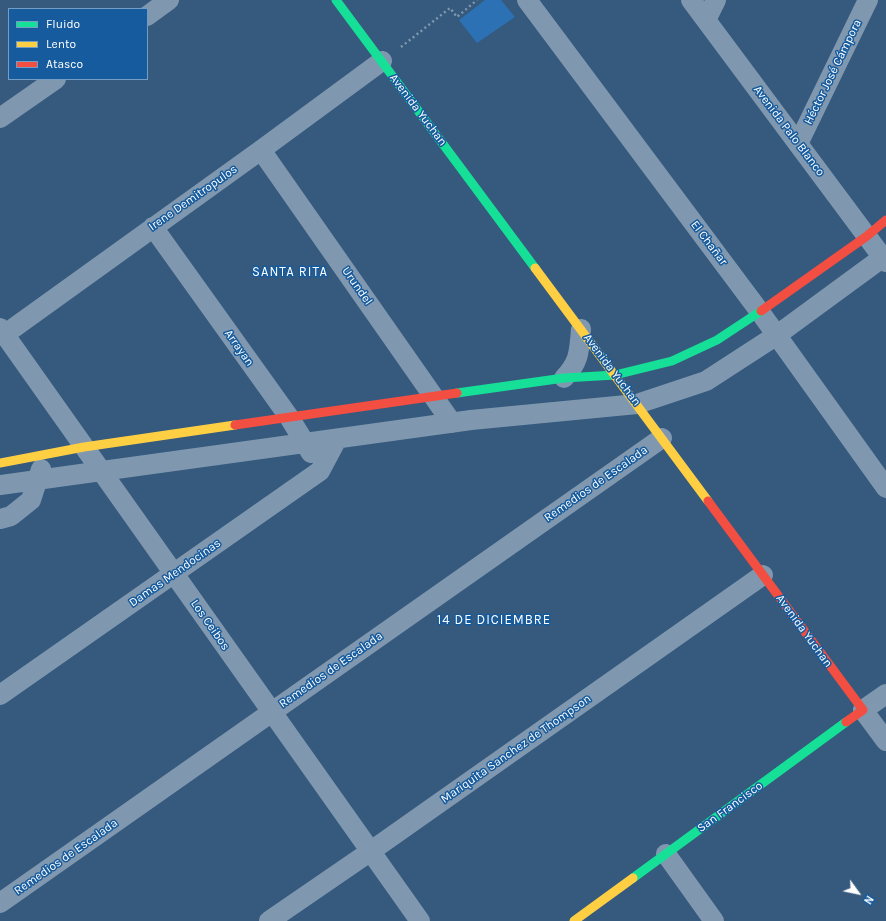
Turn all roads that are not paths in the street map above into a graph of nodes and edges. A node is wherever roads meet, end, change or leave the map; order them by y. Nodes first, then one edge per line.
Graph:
1 (169, 0) edge
2 (336, 0) edge
3 (528, 0) edge
4 (691, 0) edge
5 (716, 0) edge
6 (868, 0) edge
7 (148, 15) edge
8 (706, 20) junction
9 (382, 61) junction
10 (55, 80) edge
11 (0, 118) edge
12 (798, 144) junction
13 (261, 150) junction
14 (886, 220) edge
15 (153, 227) junction
16 (867, 236) junction
17 (885, 258) edge
18 (760, 312) junction
19 (581, 329) junction
20 (2, 332) edge
21 (777, 336) junction
22 (615, 375) junction
23 (564, 378) junction
24 (434, 397) junction
25 (637, 404) junction
26 (289, 418) junction
27 (452, 423) junction
28 (662, 438) junction
29 (336, 439) junction
30 (305, 443) junction
31 (84, 447) junction
32 (44, 455) junction
33 (0, 463) edge
34 (101, 471) junction
35 (320, 471) junction
36 (39, 480) junction
37 (0, 485) edge
38 (886, 488) edge
39 (0, 519) edge
40 (174, 574) junction
41 (763, 575) junction
42 (886, 694) edge
43 (0, 695) edge
44 (863, 710) junction
45 (272, 712) junction
46 (886, 741) edge
47 (371, 851) junction
48 (666, 854) junction
49 (0, 903) edge
50 (269, 921) edge
51 (420, 921) edge
52 (574, 921) edge
53 (714, 921) edge

1 - 7 street
2 - 9 street, Avenida Yuchan
3 - 18 street, El Chañar
4 - 8 street, Avenida Palo Blanco
5 - 8 street
6 - 12 street, Héctor José Cámpora
8 - 12 street, Avenida Palo Blanco
9 - 13 street, Irene Demitropulos
9 - 19 street, Avenida Yuchan
10 - 11 street
12 - 16 street, Avenida Palo Blanco
13 - 15 street, Irene Demitropulos
13 - 24 street, Urundel
14 - 16 street
15 - 20 street, Irene Demitropulos
15 - 26 street, Arrayan
16 - 17 street, Avenida Palo Blanco
16 - 18 street
17 - 21 street
18 - 21 street, El Chañar
18 - 22 street
19 - 22 street, Avenida Yuchan
19 - 23 street
20 - 31 street, Los Ceibos
21 - 25 street
21 - 38 street, El Chañar
22 - 23 street
22 - 25 street, Avenida Yuchan
23 - 24 street
24 - 26 street
24 - 27 street, Urundel
25 - 27 street
25 - 28 street, Avenida Yuchan
26 - 30 street, Arrayan
26 - 31 street
27 - 29 street
28 - 41 street, Avenida Yuchan
28 - 45 street, Remedios de Escalada
29 - 30 street
29 - 35 street, Damas Mendocinas
30 - 34 street
30 - 35 street, Arrayan
31 - 32 street
31 - 34 street, Los Ceibos
32 - 33 street
32 - 36 street
34 - 36 street
34 - 40 street, Los Ceibos
35 - 40 street, Damas Mendocinas
36 - 37 street
36 - 39 street
40 - 43 street, Damas Mendocinas
40 - 45 street, Los Ceibos
41 - 44 street, Avenida Yuchan
41 - 47 street, Mariquita Sanchez de Thompson
42 - 44 street, San Francisco
44 - 46 street, Avenida Yuchan
44 - 48 street, San Francisco
45 - 47 street, Los Ceibos
45 - 49 street, Remedios de Escalada
47 - 50 street, Mariquita Sanchez de Thompson
47 - 51 street, Los Ceibos
48 - 52 street, San Francisco
48 - 53 street

